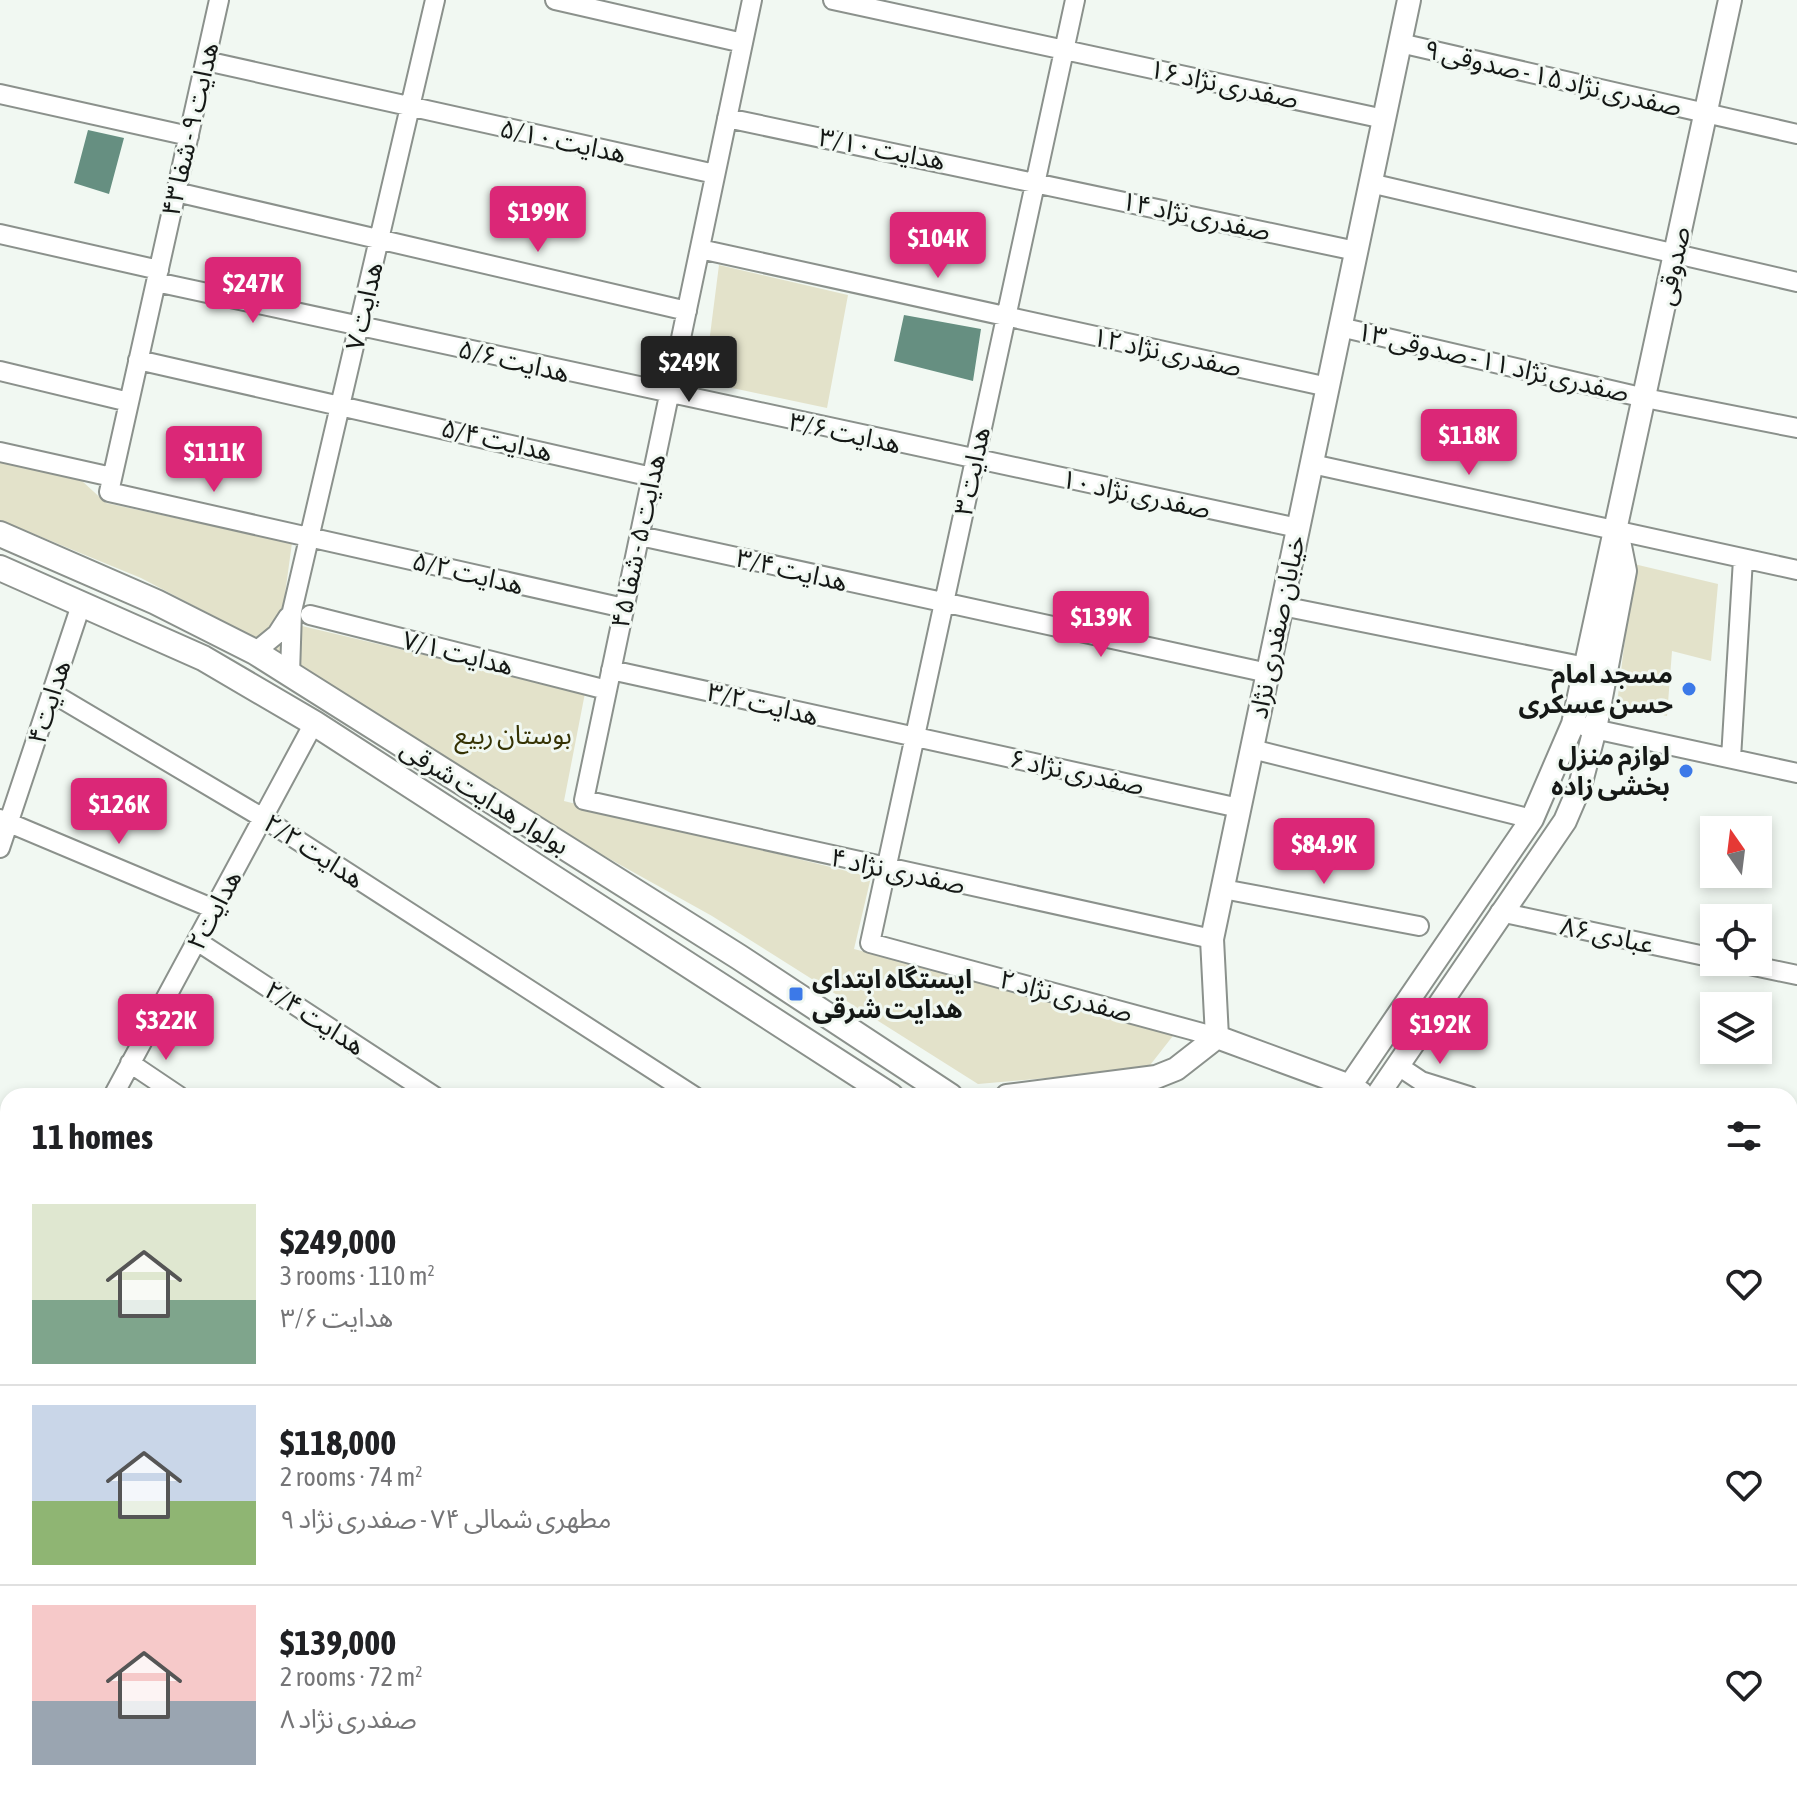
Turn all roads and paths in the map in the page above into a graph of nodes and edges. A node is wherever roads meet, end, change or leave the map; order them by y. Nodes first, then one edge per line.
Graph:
1 (219, 0) edge
2 (435, 0) edge
3 (555, 0) edge
4 (752, 0) edge
5 (833, 0) edge
6 (1075, 0) edge
7 (1409, 0) edge
8 (1730, 0) edge
9 (743, 43) junction
10 (1400, 43) junction
11 (1065, 49) junction
12 (206, 61) junction
13 (0, 94) edge
14 (410, 107) junction
15 (1706, 113) junction
16 (727, 118) junction
17 (1384, 119) junction
18 (1797, 134) edge
19 (189, 136) junction
20 (715, 174) junction
21 (1036, 181) junction
22 (1370, 183) junction
23 (176, 192) junction
24 (0, 234) edge
25 (380, 239) junction
26 (700, 249) junction
27 (1356, 251) junction
28 (1676, 255) junction
29 (157, 276) junction
30 (1797, 282) edge
31 (687, 311) junction
32 (1006, 317) junction
33 (360, 326) junction
34 (1340, 327) junction
35 (138, 360) junction
36 (0, 371) edge
37 (1328, 387) junction
38 (669, 395) junction
39 (1645, 398) junction
40 (129, 402) junction
41 (342, 404) junction
42 (1797, 428) edge
43 (0, 452) edge
44 (975, 461) junction
45 (1312, 464) junction
46 (652, 477) junction
47 (111, 485) junction
48 (1298, 528) junction
49 (1617, 532) junction
50 (0, 534) edge
51 (640, 536) junction
52 (311, 537) junction
53 (1743, 559) junction
54 (0, 568) edge
55 (1797, 570) edge
56 (82, 602) junction
57 (944, 604) junction
58 (1282, 606) junction
59 (624, 608) junction
60 (301, 613) junction
61 (255, 652) junction
62 (1586, 667) junction
63 (611, 670) junction
64 (1268, 673) junction
65 (290, 674) junction
66 (607, 690) junction
67 (52, 693) junction
68 (314, 723) junction
69 (1584, 727) junction
70 (915, 737) junction
71 (1252, 749) junction
72 (1731, 758) junction
73 (1797, 773) edge
74 (584, 800) joint
75 (1239, 808) junction
76 (263, 818) junction
77 (1532, 819) junction
78 (4, 821) edge
79 (0, 848) edge
80 (886, 869) junction
81 (1223, 889) junction
82 (214, 909) junction
83 (1500, 912) junction
84 (1419, 926) dead end
85 (1212, 939) junction
86 (197, 941) junction
87 (870, 943) joint
88 (1700, 955) edge
89 (1772, 970) edge
90 (1797, 975) edge
91 (1217, 1037) junction
92 (130, 1063) junction
93 (1397, 1065) junction
94 (117, 1088) edge
95 (167, 1088) edge
96 (422, 1088) edge
97 (682, 1088) edge
98 (879, 1088) edge
99 (938, 1088) edge
100 (1070, 1088) edge
101 (1340, 1088) edge
102 (1355, 1088) edge
103 (1382, 1088) edge
104 (1443, 1088) edge

1 - 12 street, هدایت ۹ - شفا ۴۳
2 - 14 street, هدایت ۷
3 - 9 street
4 - 9 street, هدایت ۵ - شفا ۴۵
5 - 11 street, صفدری نژاد ۱۶
6 - 11 street, هدایت ۳
7 - 10 street, خیابان صفدری نژاد
8 - 15 street, صدوقی
9 - 16 street, هدایت ۵ - شفا ۴۵
10 - 15 street, صفدری نژاد ۱۵ - صدوقی ۹
10 - 17 street, خیابان صفدری نژاد
11 - 17 street, صفدری نژاد ۱۶
11 - 21 street, هدایت ۳
12 - 14 street, هدایت ۵/۱۰
12 - 19 street, هدایت ۹ - شفا ۴۳
13 - 19 street
14 - 20 street, هدایت ۵/۱۰
14 - 25 street, هدایت ۷
15 - 18 street, صفدری نژاد ۱۵ - صدوقی ۹
15 - 28 street, صدوقی
16 - 20 street, هدایت ۵ - شفا ۴۵
16 - 21 street, هدایت ۳/۱۰
17 - 22 street, خیابان صفدری نژاد
19 - 23 street, هدایت ۹ - شفا ۴۳
20 - 26 street, هدایت ۵ - شفا ۴۵
21 - 27 street, صفدری نژاد ۱۴
21 - 32 street, هدایت ۳
22 - 27 street, خیابان صفدری نژاد
22 - 28 street
23 - 25 street
23 - 29 street, هدایت ۹ - شفا ۴۳
24 - 29 street, هدایت ۵/۶
25 - 31 street
25 - 33 street, هدایت ۷
26 - 31 street, هدایت ۵ - شفا ۴۵
26 - 32 street, صفدری نژاد ۱۲
27 - 34 street, خیابان صفدری نژاد
28 - 30 street
28 - 39 street, صدوقی
29 - 33 street, هدایت ۵/۶
29 - 35 street, هدایت ۹ - شفا ۴۳
31 - 38 street, هدایت ۵ - شفا ۴۵
32 - 37 street, صفدری نژاد ۱۲
32 - 44 street, هدایت ۳
33 - 38 street, هدایت ۵/۶
33 - 41 street, هدایت ۷
34 - 37 street, خیابان صفدری نژاد
34 - 39 street, صفدری نژاد ۱۱ - صدوقی ۱۳
35 - 40 street, هدایت ۹ - شفا ۴۳
35 - 41 street, هدایت ۵/۴
36 - 40 street
37 - 45 street, خیابان صفدری نژاد
38 - 44 street, هدایت ۳/۶
38 - 46 street, هدایت ۵ - شفا ۴۵
39 - 42 street, صفدری نژاد ۱۱ - صدوقی ۱۳
39 - 49 street, صدوقی
40 - 47 street, هدایت ۹ - شفا ۴۳
41 - 46 street, هدایت ۵/۴
41 - 52 street, هدایت ۷
43 - 47 street, هدایت ۵/۲
44 - 48 street, صفدری نژاد ۱۰
44 - 57 street, هدایت ۳
45 - 48 street, خیابان صفدری نژاد
45 - 49 street
46 - 51 street, هدایت ۵ - شفا ۴۵
47 - 52 street, هدایت ۵/۲
48 - 58 street, خیابان صفدری نژاد
49 - 53 street
49 - 62 street, صدوقی
49 - 69 street
50 - 61 main road, بولوار هدایت شرقی
51 - 57 street, هدایت ۳/۴
51 - 59 street, هدایت ۵ - شفا ۴۵
52 - 59 street, هدایت ۵/۲
52 - 60 street, هدایت ۷
53 - 55 street
53 - 72 street
54 - 56 main road, بولوار هدایت شرقی
56 - 67 street, هدایت۴
56 - 68 main road, بولوار هدایت شرقی
57 - 64 street, هدایت ۳/۴
57 - 70 street, هدایت ۳
58 - 62 street
58 - 64 street, خیابان صفدری نژاد
59 - 63 street, هدایت ۵ - شفا ۴۵
60 - 61 street, هدایت ۷
60 - 65 street, هدایت ۷
60 - 66 street, هدایت ۷/۱
61 - 65 main road, بولوار هدایت شرقی
62 - 69 street, صدوقی
63 - 66 street, هدایت ۵ - شفا ۴۵
63 - 70 street, هدایت ۳/۲
64 - 71 street, خیابان صفدری نژاد
65 - 99 main road, بولوار هدایت شرقی
66 - 74 street, هدایت ۵ - شفا ۴۵
67 - 76 street, هدایت ۲/۲
67 - 78 street, هدایت۴
68 - 76 street, هدایت۲
68 - 98 main road, بولوار هدایت شرقی
69 - 72 street
69 - 77 street
69 - 83 street
70 - 75 street, صفدری نژاد ۶
70 - 80 street, هدایت ۳
71 - 75 street, خیابان صفدری نژاد
71 - 77 street
72 - 73 street
74 - 80 street, صفدری نژاد ۴
75 - 81 street, خیابان صفدری نژاد
76 - 82 street, هدایت۲
76 - 97 street, هدایت ۲/۲
77 - 102 street
78 - 79 street, هدایت۴
78 - 82 street
80 - 85 street, صفدری نژاد ۴
80 - 87 street, هدایت ۳
81 - 84 street
81 - 85 street, خیابان صفدری نژاد
82 - 86 street, هدایت۲
83 - 88 street, عبادی ۸۶
83 - 93 street
85 - 91 street, خیابان صفدری نژاد
86 - 92 street, هدایت۲
86 - 96 street, هدایت ۲/۴
87 - 91 street, صفدری نژاد ۲
89 - 90 street
91 - 100 street
91 - 101 street
92 - 94 street, هدایت۲
92 - 95 street
93 - 103 street
93 - 104 street

